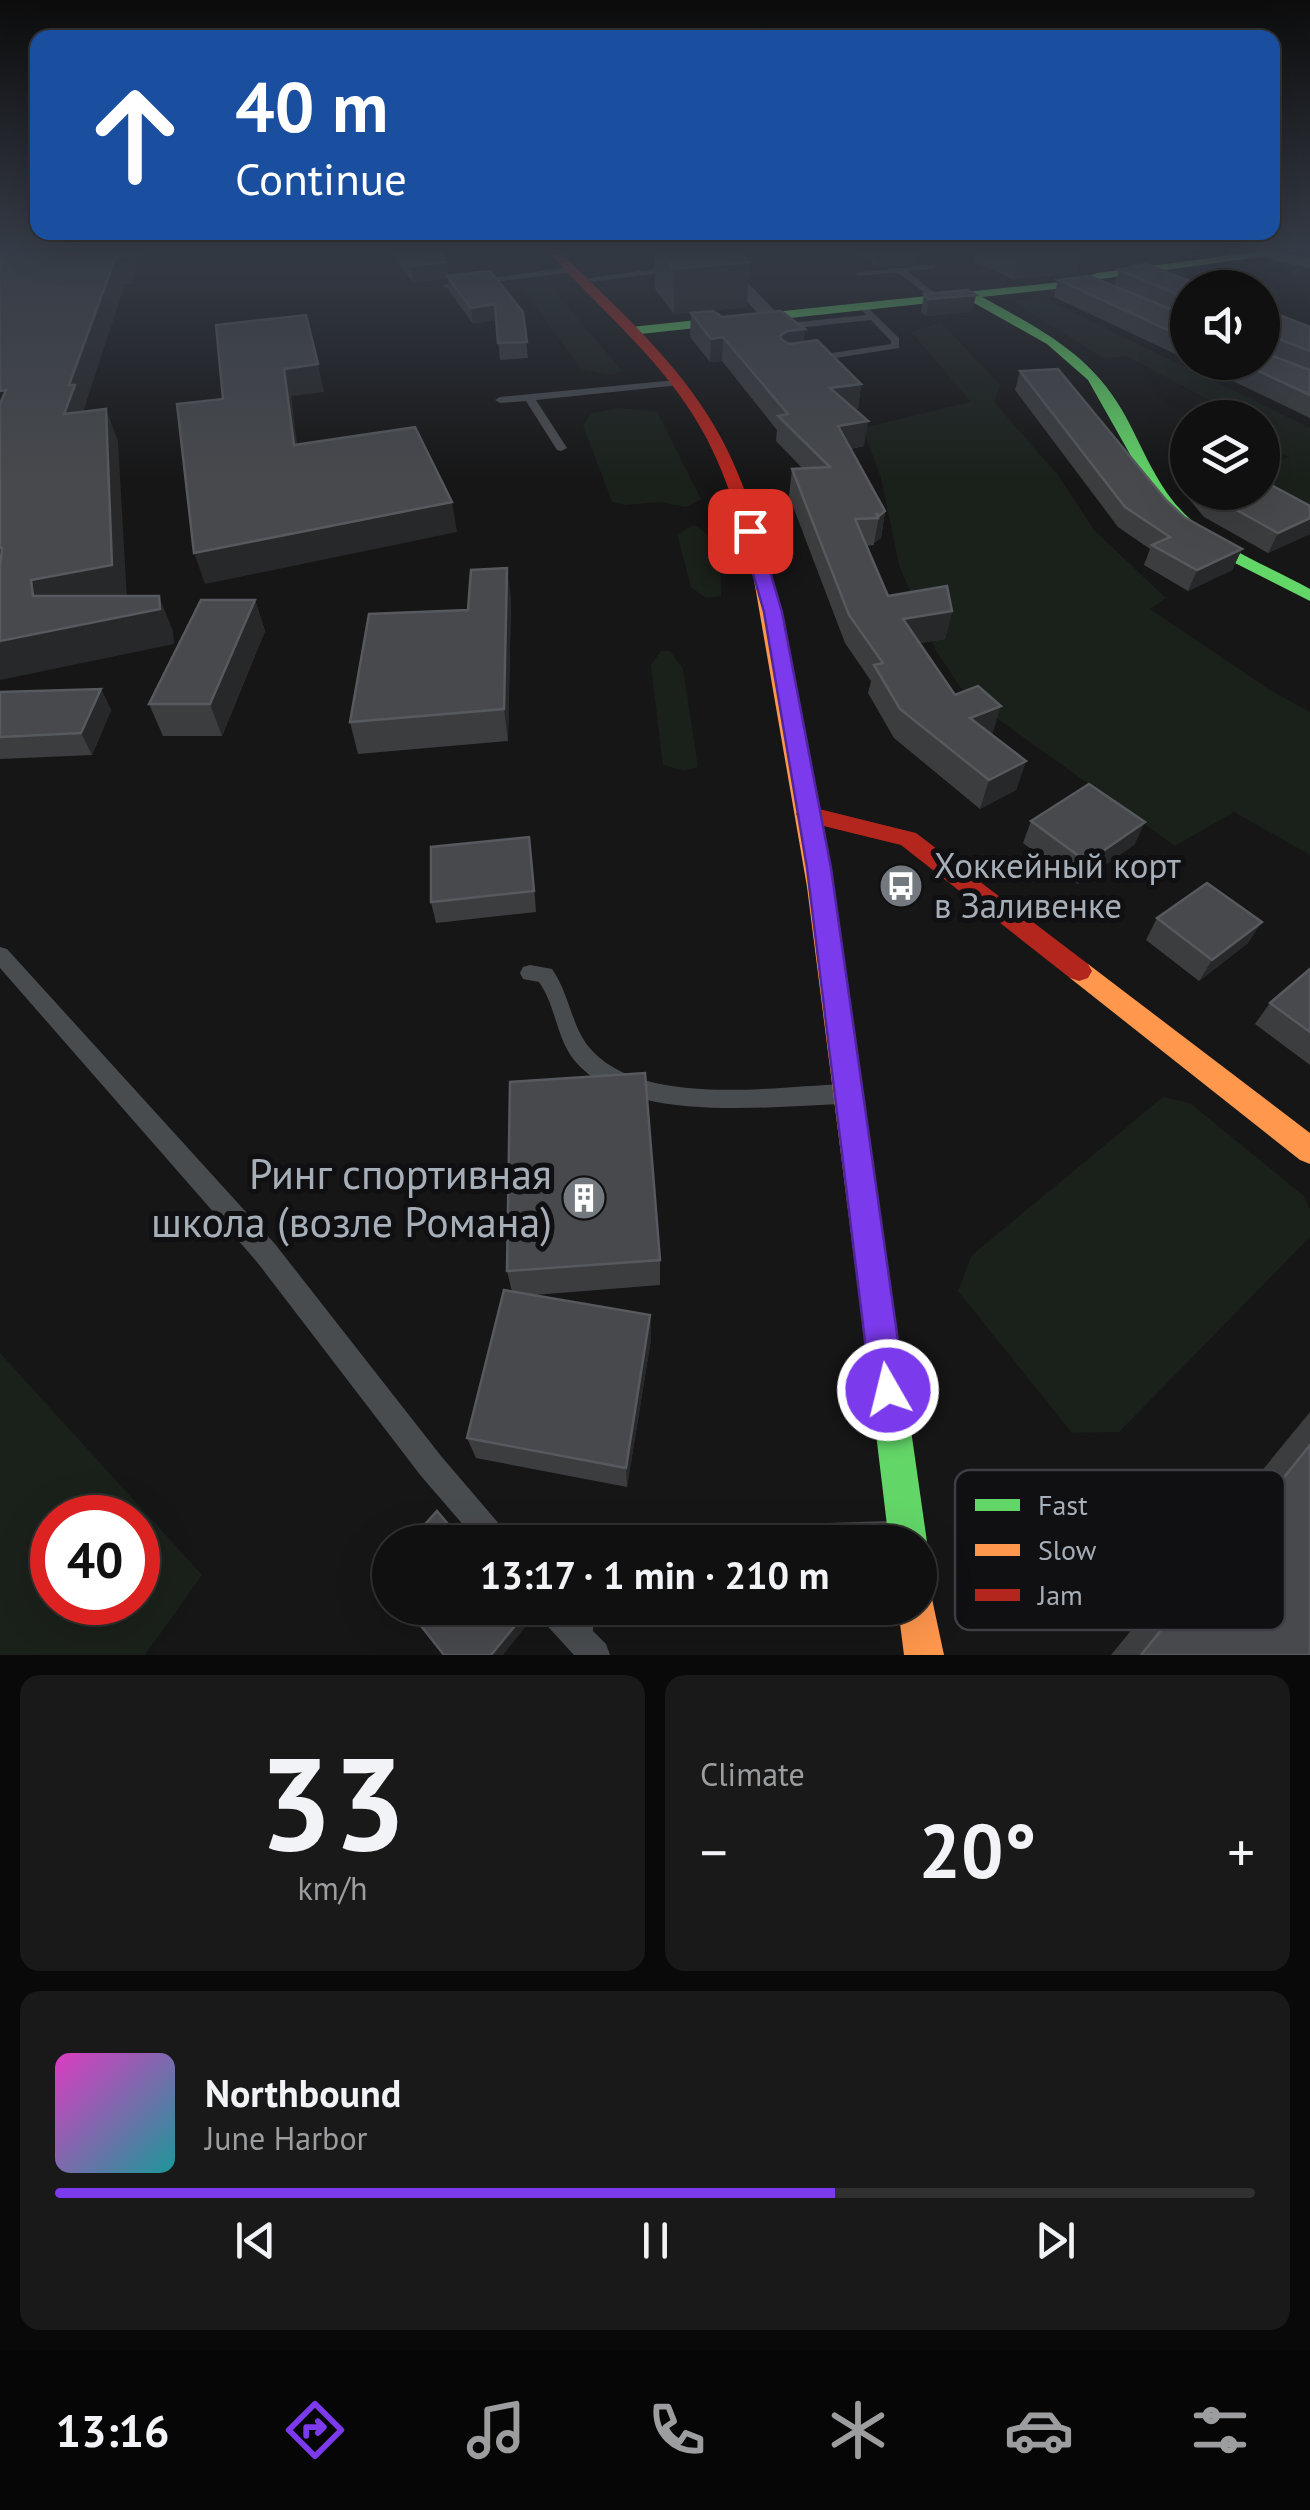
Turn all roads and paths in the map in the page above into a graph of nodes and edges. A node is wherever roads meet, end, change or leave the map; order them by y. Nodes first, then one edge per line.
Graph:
1 (625, 325) edge
2 (693, 325) edge
3 (780, 325) edge
4 (882, 325) edge
5 (1021, 325) edge
6 (631, 331) junction
7 (721, 334) edge
8 (804, 359) edge
9 (676, 383) junction
10 (529, 397) junction
11 (500, 400) dead end
12 (561, 448) dead end
13 (1310, 596) edge
14 (808, 814) junction
15 (0, 956) edge
16 (530, 973) dead end
17 (848, 1094) junction
18 (1310, 1150) edge
19 (481, 1525) edge
20 (906, 1525) edge
21 (920, 1625) edge
22 (924, 1655) edge

1 - 6 street
2 - 6 street
3 - 7 lane
4 - 8 lane
5 - 13 street
6 - 9 street
9 - 10 lane
9 - 14 street
10 - 11 lane
10 - 12 lane
14 - 17 street
14 - 18 street
15 - 19 lane
16 - 17 lane
17 - 20 street
21 - 22 street

